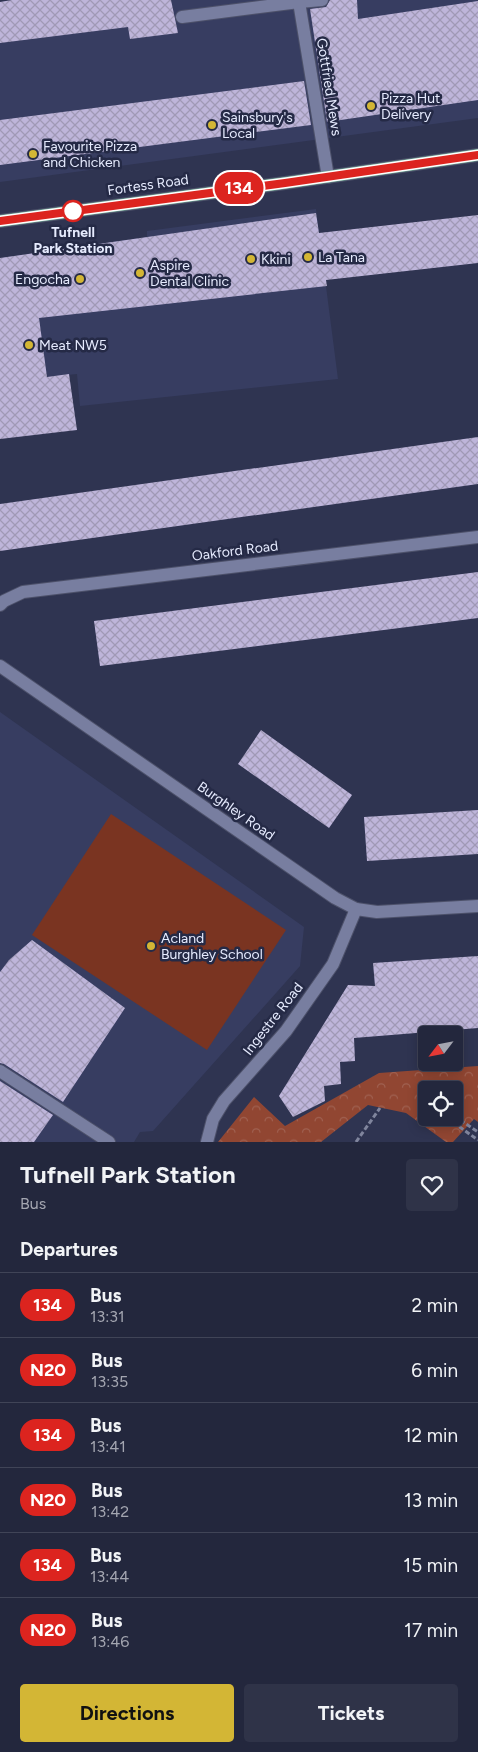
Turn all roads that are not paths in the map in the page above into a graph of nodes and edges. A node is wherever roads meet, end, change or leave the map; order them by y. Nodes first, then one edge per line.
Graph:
1 (322, 0) edge
2 (299, 2) junction
3 (182, 16) dead end
4 (478, 154) edge
5 (328, 177) junction
6 (0, 221) edge
7 (478, 537) edge
8 (0, 605) edge
9 (0, 666) edge
10 (478, 906) edge
11 (356, 909) junction
12 (0, 1071) edge
13 (109, 1142) edge
14 (206, 1142) edge

1 - 2 street
2 - 3 street
2 - 5 street, Gottfried Mews
4 - 5 main road, Fortess Road
5 - 6 main road, Fortess Road
7 - 8 street, Oakford Road
9 - 11 street, Burghley Road
10 - 11 street, Burghley Road
11 - 14 street, Ingestre Road
12 - 13 street

